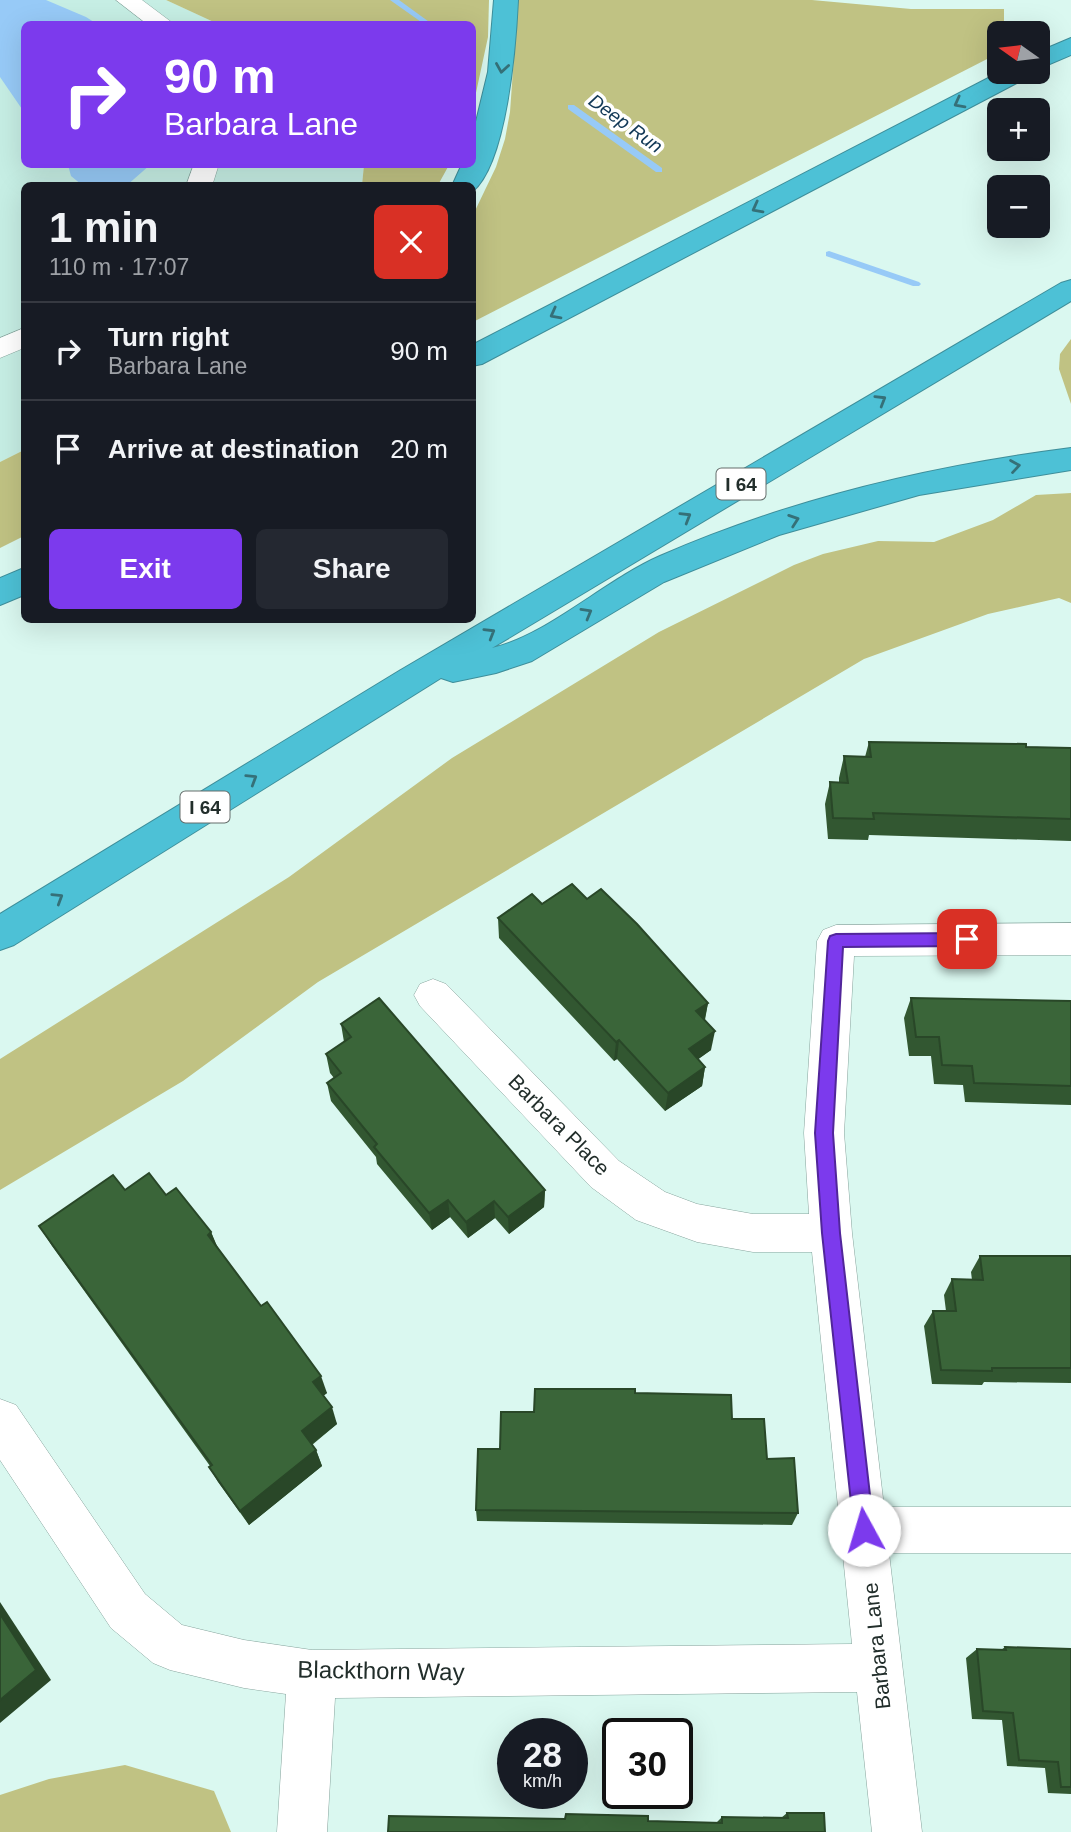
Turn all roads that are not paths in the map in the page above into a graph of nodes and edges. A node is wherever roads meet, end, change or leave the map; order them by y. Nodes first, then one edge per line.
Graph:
1 (127, 0) edge
2 (506, 0) edge
3 (158, 21) edge
4 (1071, 45) edge
5 (1050, 56) edge
6 (996, 84) edge
7 (476, 165) edge
8 (1071, 289) edge
9 (21, 338) edge
10 (0, 349) edge
11 (476, 355) edge
12 (1071, 459) edge
13 (21, 582) edge
14 (0, 593) edge
15 (411, 680) junction
16 (0, 934) edge
17 (1071, 939) edge
18 (433, 995) dead end
19 (831, 1233) junction
20 (0, 1421) edge
21 (864, 1530) junction
22 (1071, 1530) edge
23 (880, 1668) junction
24 (312, 1674) junction
25 (302, 1832) edge
26 (897, 1832) edge

1 - 3 street
2 -> 7 highway
4 - 5 highway
6 -> 11 highway
15 -> 8 highway, I 64
9 - 10 street
15 -> 12 highway
13 - 14 highway
16 -> 15 highway, I 64
17 - 19 street, Barbara Lane
18 - 19 street, Barbara Place
19 - 21 street, Barbara Lane
20 - 24 street, Blackthorn Way
21 - 22 street
21 - 23 street, Barbara Lane
23 - 24 street, Blackthorn Way
23 - 26 street, Barbara Lane
24 - 25 street

